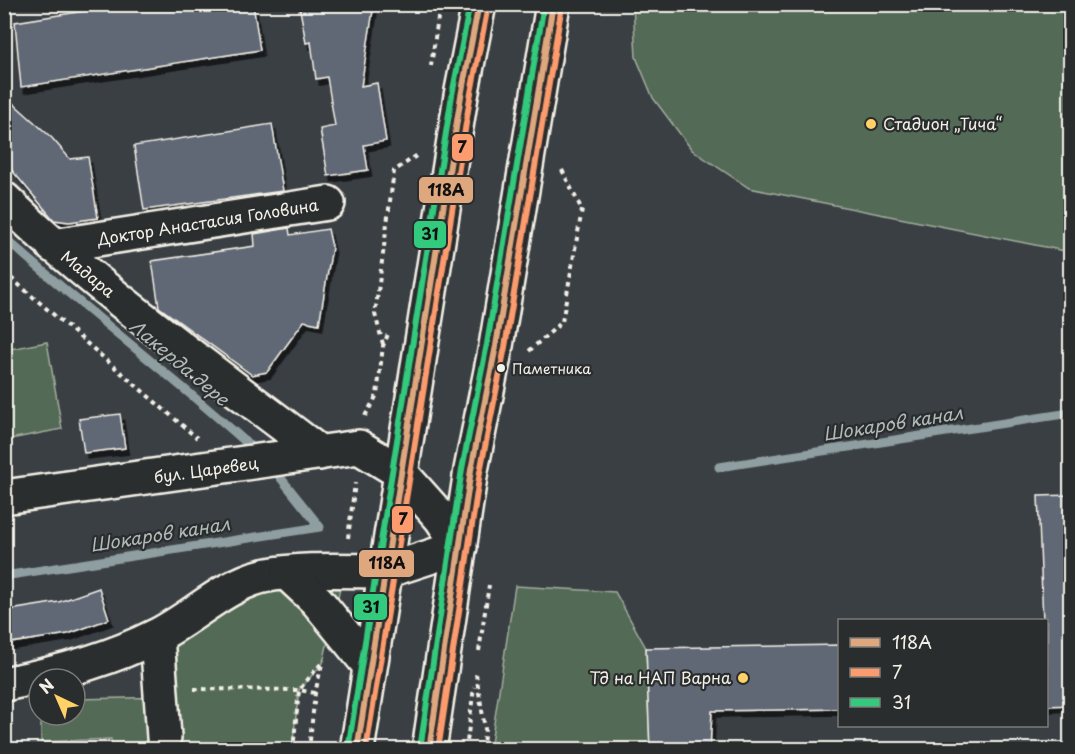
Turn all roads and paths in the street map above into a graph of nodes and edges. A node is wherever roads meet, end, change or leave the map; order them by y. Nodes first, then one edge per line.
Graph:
1 (440, 4) edge
2 (479, 4) edge
3 (553, 4) edge
4 (431, 68) dead end
5 (420, 144) dead end
6 (562, 157) dead end
7 (4, 199) edge
8 (328, 203) dead end
9 (53, 246) junction
10 (4, 272) edge
11 (383, 346) dead end
12 (524, 355) dead end
13 (309, 455) junction
14 (238, 465) junction
15 (400, 472) junction
16 (4, 497) edge
17 (460, 547) junction
18 (386, 571) junction
19 (288, 574) junction
20 (490, 575) dead end
21 (157, 636) junction
22 (479, 655) dead end
23 (322, 663) dead end
24 (370, 666) junction
25 (477, 666) dead end
26 (475, 677) junction
27 (4, 684) edge
28 (164, 737) dead end
29 (309, 750) edge
30 (357, 750) edge
31 (429, 750) edge
32 (466, 750) edge
33 (482, 750) edge

1 - 4 path
2 - 15 main road
3 - 17 main road
5 - 11 path
6 - 12 path
7 - 9 main road, Мадара
8 - 9 main road, Доктор Анастасия Головина
9 - 13 main road, Мадара
10 - 14 path
13 - 14 main road, бул. Царевец
13 - 15 main road, бул. Царевец
14 - 16 main road, бул. Царевец
15 - 17 main road, бул. Царевец
15 - 18 main road
17 - 18 main road
17 - 31 main road
18 - 19 main road
18 - 24 main road
19 - 21 main road
19 - 24 main road
20 - 22 path
21 - 27 main road
21 - 28 main road
23 - 29 path
24 - 30 main road
25 - 26 path
26 - 32 path
26 - 33 path

